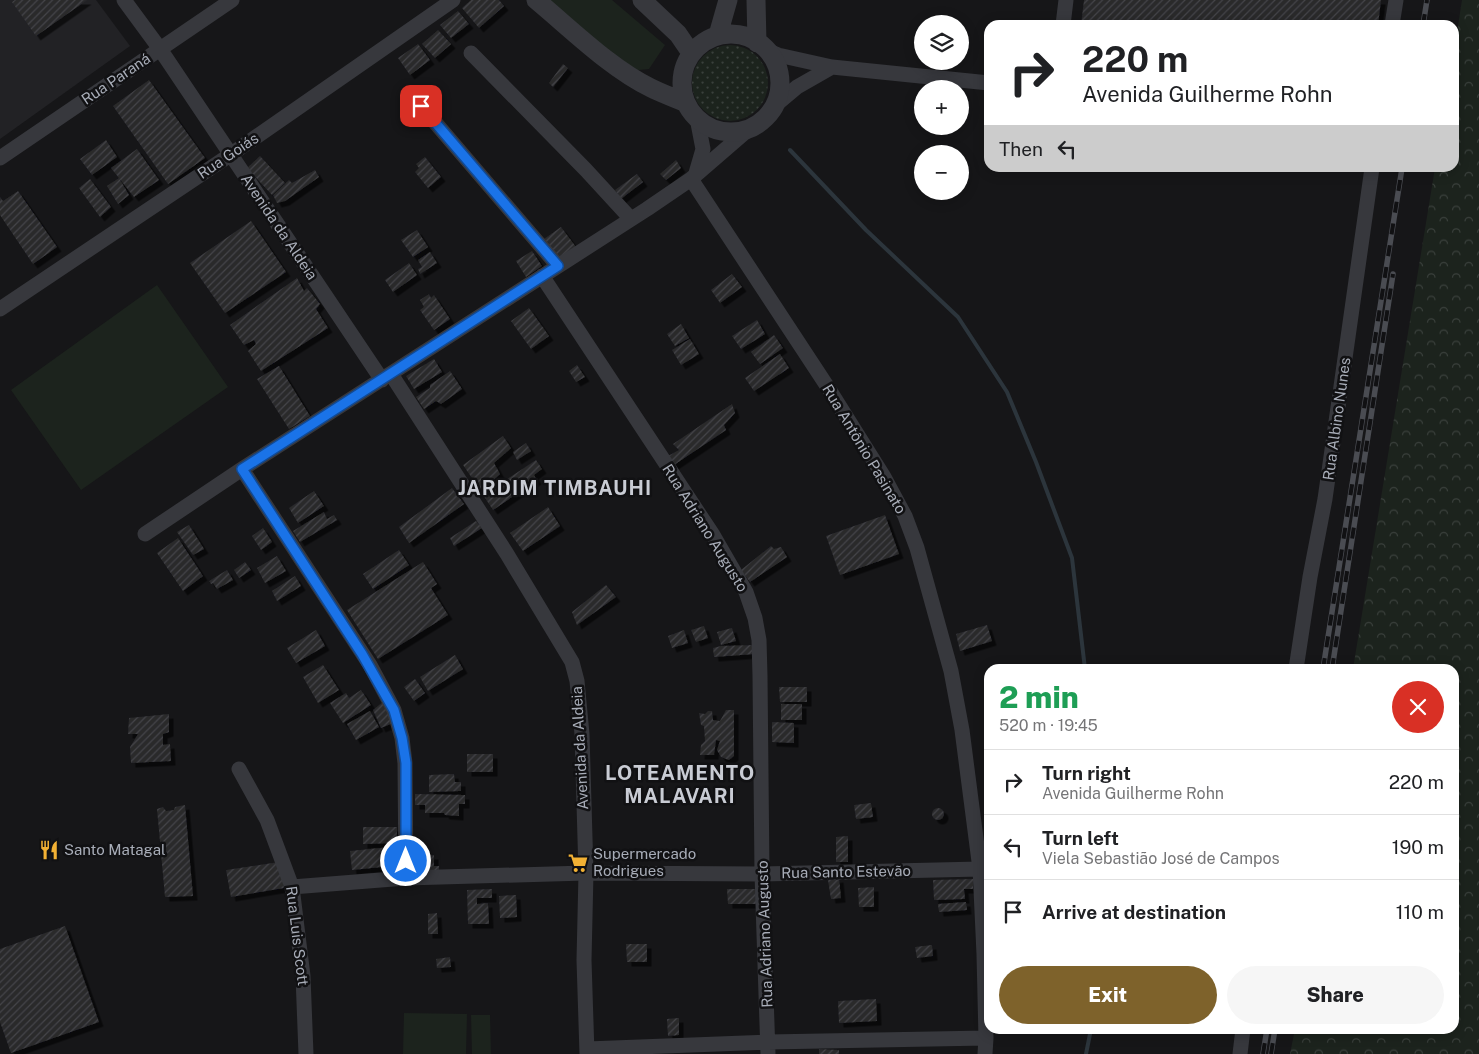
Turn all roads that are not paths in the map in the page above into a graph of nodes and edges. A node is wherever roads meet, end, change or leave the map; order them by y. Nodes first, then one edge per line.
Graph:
1 (124, 0) edge
2 (232, 0) edge
3 (453, 0) edge
4 (536, 0) edge
5 (642, 0) edge
6 (728, 0) edge
7 (756, 0) edge
8 (1066, 0) edge
9 (1396, 0) edge
10 (1064, 20) edge
11 (1393, 20) edge
12 (718, 36) junction
13 (761, 46) junction
14 (160, 49) junction
15 (471, 53) dead end
16 (691, 54) junction
17 (832, 67) junction
18 (683, 72) junction
19 (984, 83) edge
20 (650, 88) junction
21 (686, 103) junction
22 (421, 106) dead end
23 (772, 108) junction
24 (698, 118) junction
25 (750, 128) junction
26 (230, 155) junction
27 (0, 158) edge
28 (1371, 172) edge
29 (693, 177) junction
30 (631, 220) junction
31 (558, 266) junction
32 (542, 276) junction
33 (0, 309) edge
34 (387, 377) junction
35 (242, 469) junction
36 (145, 534) dead end
37 (1297, 664) edge
38 (239, 769) dead end
39 (980, 869) junction
40 (586, 873) junction
41 (762, 874) junction
42 (406, 878) junction
43 (292, 887) junction
44 (984, 954) edge
45 (986, 1034) edge
46 (1242, 1034) edge
47 (986, 1038) junction
48 (768, 1048) edge
49 (587, 1051) edge
50 (306, 1054) edge
51 (985, 1054) edge
52 (1240, 1054) edge

1 - 14 street, Avenida da Aldeia
2 - 14 street, Rua Paraná
3 - 26 street, Rua Goiás
4 - 20 street
5 - 16 street
6 - 12 street
7 - 13 street
8 - 10 street
9 - 11 street
12 - 13 street
12 - 16 street
13 - 17 street
13 - 23 street
14 - 26 street, Avenida da Aldeia
14 - 27 street, Rua Paraná
15 - 30 street
16 - 18 street
17 - 19 street
17 - 23 street
18 - 20 street
18 - 21 street
20 - 21 street
21 - 24 street
22 - 31 street
23 - 25 street
24 - 25 street
24 - 29 street
25 - 29 street
26 - 33 street, Rua Goiás
26 - 34 street, Avenida da Aldeia
28 - 37 street, Rua Albino Nunes
29 - 30 street
29 - 39 street, Rua Antônio Pasinato
30 - 31 street
31 - 32 street
32 - 34 street
32 - 41 street, Rua Adriano Augusto
34 - 35 street
34 - 40 street, Avenida da Aldeia
35 - 36 street
35 - 42 street
38 - 43 street, Rua Luis Scott
39 - 41 street, Rua Santo Estevão
39 - 44 street, Rua Antônio Pasinato
40 - 41 street, Rua Santo Estevão
40 - 42 street, Rua Santo Estevão
40 - 49 street, Avenida da Aldeia
41 - 48 street, Rua Adriano Augusto
42 - 43 street, Rua Santo Estevão
43 - 50 street, Rua Luis Scott
45 - 47 street, Rua Antônio Pasinato
46 - 52 street
47 - 48 street
47 - 51 street, Rua Antônio Pasinato
48 - 49 street

